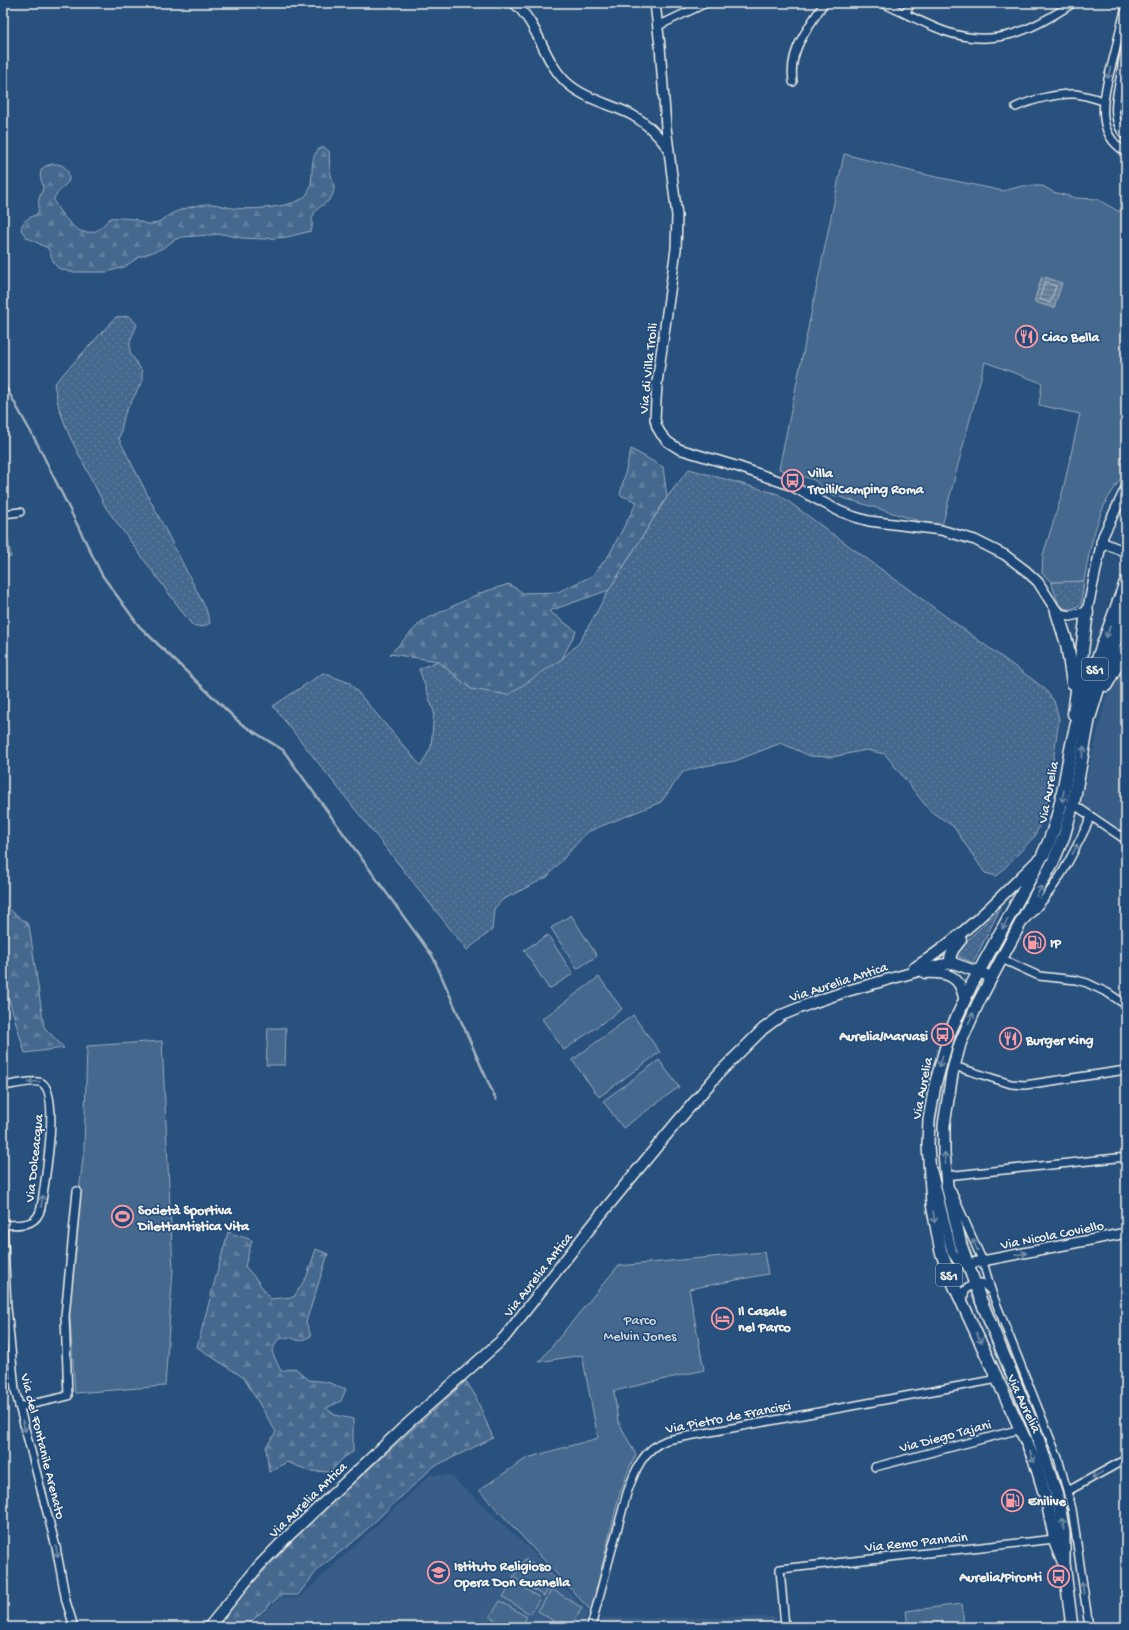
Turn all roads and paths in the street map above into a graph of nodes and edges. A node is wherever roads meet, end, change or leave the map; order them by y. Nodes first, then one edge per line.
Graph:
1 (514, 3) edge
2 (655, 3) edge
3 (706, 3) edge
4 (824, 3) edge
5 (882, 3) edge
6 (912, 3) edge
7 (1073, 3) edge
8 (1126, 8) edge
9 (906, 13) junction
10 (658, 26) junction
11 (1126, 45) edge
12 (793, 82) dead end
13 (1103, 101) junction
14 (1016, 107) dead end
15 (1126, 138) edge
16 (668, 149) junction
17 (1126, 152) edge
18 (1126, 488) edge
19 (20, 512) dead end
20 (3, 514) edge
21 (1101, 542) junction
22 (1126, 552) edge
23 (1126, 582) edge
24 (1126, 611) edge
25 (1057, 612) junction
26 (1087, 612) junction
27 (1126, 648) edge
28 (1075, 701) junction
29 (1089, 718) junction
30 (1069, 758) junction
31 (1073, 804) junction
32 (1091, 817) junction
33 (1126, 840) edge
34 (1044, 854) junction
35 (974, 924) junction
36 (1020, 926) junction
37 (1002, 959) junction
38 (953, 963) junction
39 (978, 972) junction
40 (903, 975) junction
41 (992, 977) junction
42 (964, 998) junction
43 (1126, 1005) edge
44 (954, 1066) junction
45 (1126, 1070) edge
46 (3, 1086) edge
47 (1126, 1157) edge
48 (928, 1160) junction
49 (947, 1180) junction
50 (77, 1191) dead end
51 (3, 1221) edge
52 (3, 1225) edge
53 (1126, 1233) edge
54 (4, 1244) edge
55 (983, 1262) junction
56 (967, 1264) junction
57 (974, 1282) junction
58 (992, 1293) junction
59 (964, 1305) junction
60 (998, 1379) junction
61 (19, 1407) junction
62 (1040, 1410) junction
63 (1021, 1429) junction
64 (1037, 1435) junction
65 (1126, 1459) edge
66 (876, 1467) dead end
67 (1068, 1491) junction
68 (1055, 1539) junction
69 (1064, 1563) junction
70 (74, 1627) edge
71 (210, 1627) edge
72 (591, 1627) edge
73 (785, 1627) edge
74 (1072, 1627) edge
75 (1089, 1627) edge

1 - 16 street
2 - 10 street, Via di Villa Troili
3 - 10 street
4 - 12 street
5 - 9 street
6 - 9 street
7 - 9 street
8 -> 13 street
10 - 16 street, Via di Villa Troili
11 - 15 street
13 - 14 street
13 - 17 street
16 - 25 street, Via di Villa Troili
18 - 21 street
19 - 20 street
21 - 22 street
21 - 26 street
23 -> 30 highway, Via Aurelia / SS1
24 - 29 highway, Via Aurelia / SS1
25 - 26 street
25 - 28 highway
26 - 28 highway
27 - 29 highway
28 - 30 highway
31 -> 29 highway, Via Aurelia / SS1
30 -> 34 highway, Via Aurelia / SS1
31 - 32 street
36 -> 31 main road, Via Aurelia / SS1
32 - 33 street
36 -> 32 street, Via Aurelia
34 - 35 main road
34 -> 39 main road, Via Aurelia / SS1
35 - 38 main road
35 - 40 main road
36 - 37 main road, Via Aurelia / SS1
37 - 41 main road, Via Aurelia / SS1
37 - 43 street
38 - 39 main road
38 - 40 main road
39 - 41 main road
39 - 42 main road, Via Aurelia / SS1
40 - 42 main road
40 - 71 main road, Via Aurelia Antica
44 -> 41 main road, Via Aurelia / SS1
42 -> 48 main road, Via Aurelia / SS1
44 - 45 street
49 -> 44 main road, Via Aurelia / SS1
52 -> 46 street, Via Dolceacqua
47 - 49 street
48 - 56 street
48 -> 59 main road, Via Aurelia / SS1
55 -> 49 street, Via Aurelia
49 - 56 main road, Via Aurelia / SS1
50 - 61 street
51 - 52 street, Via del Fontanile Arenato
52 - 54 street, Via del Fontanile Arenato
55 -> 53 street, Via Nicola Coviello
54 - 61 street, Via del Fontanile Arenato
55 - 56 street
55 - 58 street, Via Aurelia
56 - 57 main road, Via Aurelia / SS1
57 - 58 street
57 - 59 street
57 - 64 main road, Via Aurelia / SS1
58 - 62 street, Via Aurelia
59 -> 60 main road, Via Aurelia / SS1
60 - 63 main road, Via Aurelia / SS1
60 - 72 street, Via Pietro de Francisci
61 -> 70 street, Via del Fontanile Arenato
62 - 64 street
62 - 67 street, Via Aurelia
63 - 66 street, Via Diego Tajani
63 -> 68 main road, Via Aurelia / SS1
69 -> 64 main road, Via Aurelia / SS1
65 -> 67 street
75 -> 67 street, Via Aurelia
68 - 69 main road, Via Aurelia / SS1
68 - 73 street, Via Remo Pannain
69 - 74 main road, Via Aurelia

